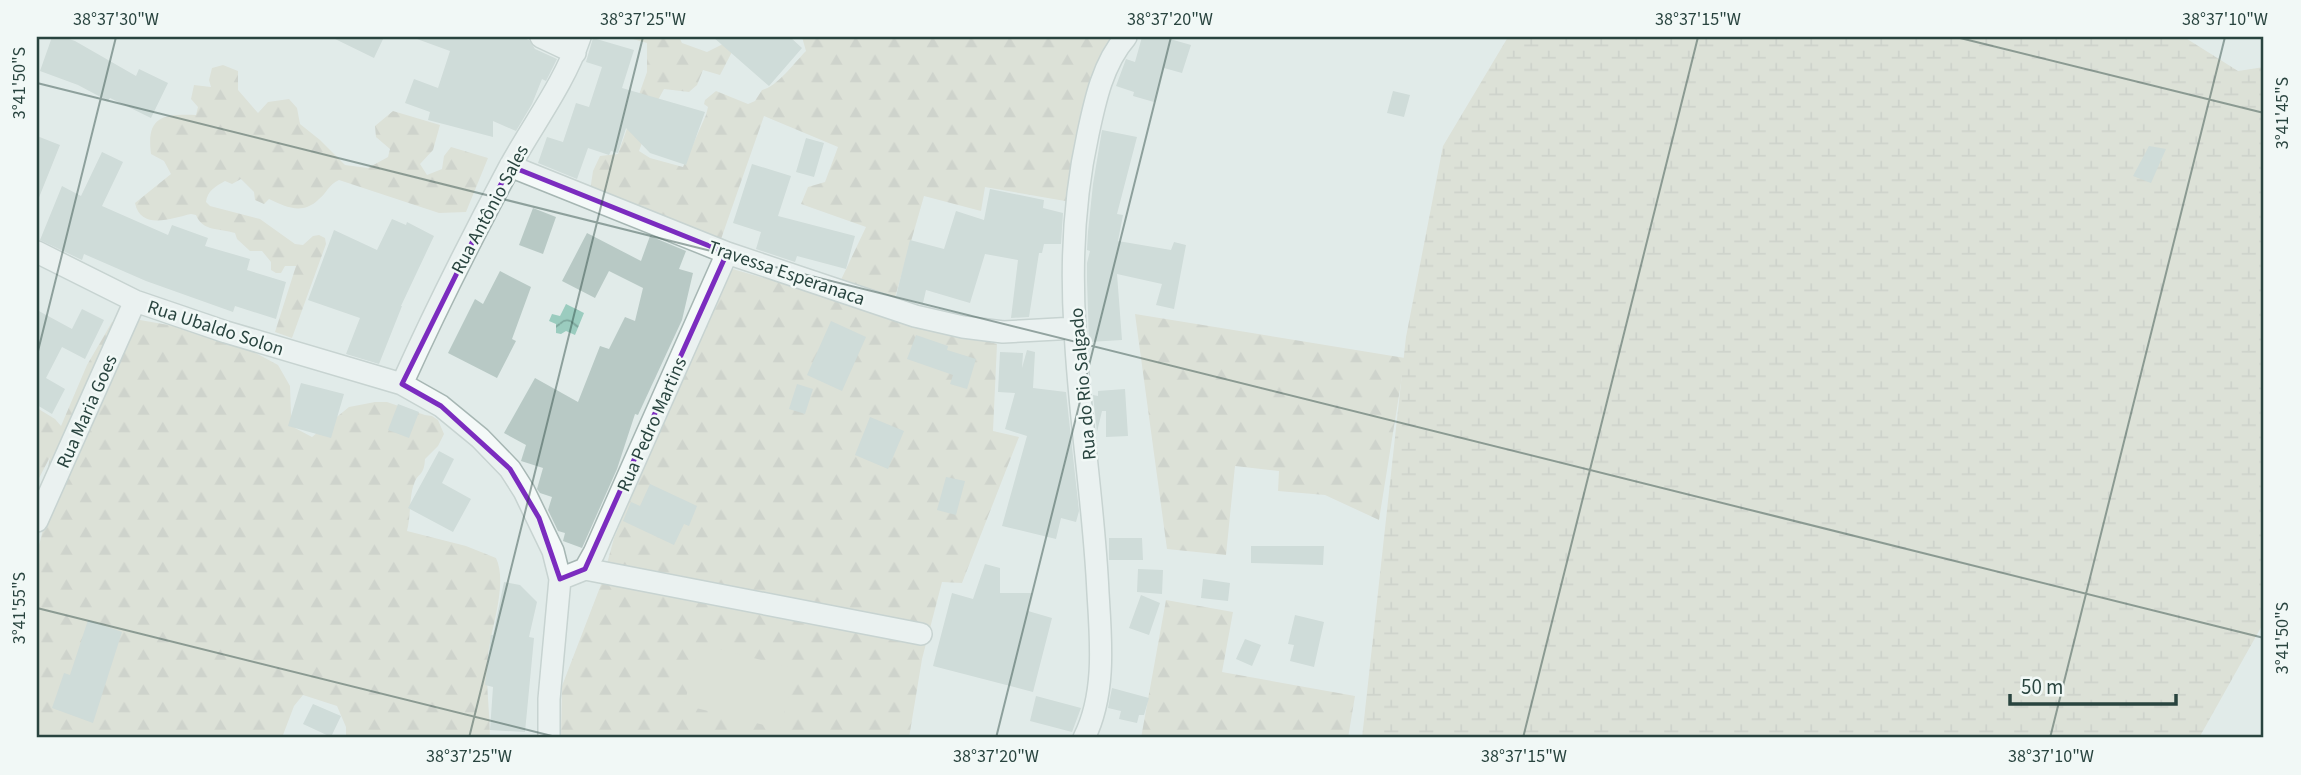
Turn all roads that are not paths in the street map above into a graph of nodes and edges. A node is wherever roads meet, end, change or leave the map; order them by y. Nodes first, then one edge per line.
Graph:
1 (541, 37) edge
2 (1126, 37) edge
3 (577, 45) edge
4 (510, 166) junction
5 (37, 252) edge
6 (727, 253) junction
7 (135, 301) junction
8 (1075, 328) junction
9 (402, 384) junction
10 (37, 521) edge
11 (585, 569) junction
12 (560, 579) junction
13 (921, 634) dead end
14 (549, 738) edge
15 (1084, 738) edge

1 - 3 street
2 - 8 street, Rua do Rio Salgado
3 - 4 street, Rua Antônio Sales
4 - 6 street, Travessa Esperanaca
4 - 9 street, Rua Antônio Sales
5 - 7 street, Rua Ubaldo Solon
6 - 8 street, Travessa Esperanaca
6 - 11 street, Rua Pedro Martins
7 - 9 street, Rua Ubaldo Solon
7 - 10 street, Rua Maria Goes
8 - 15 street, Rua do Rio Salgado
9 - 12 street
11 - 12 street
11 - 13 street
12 - 14 street

